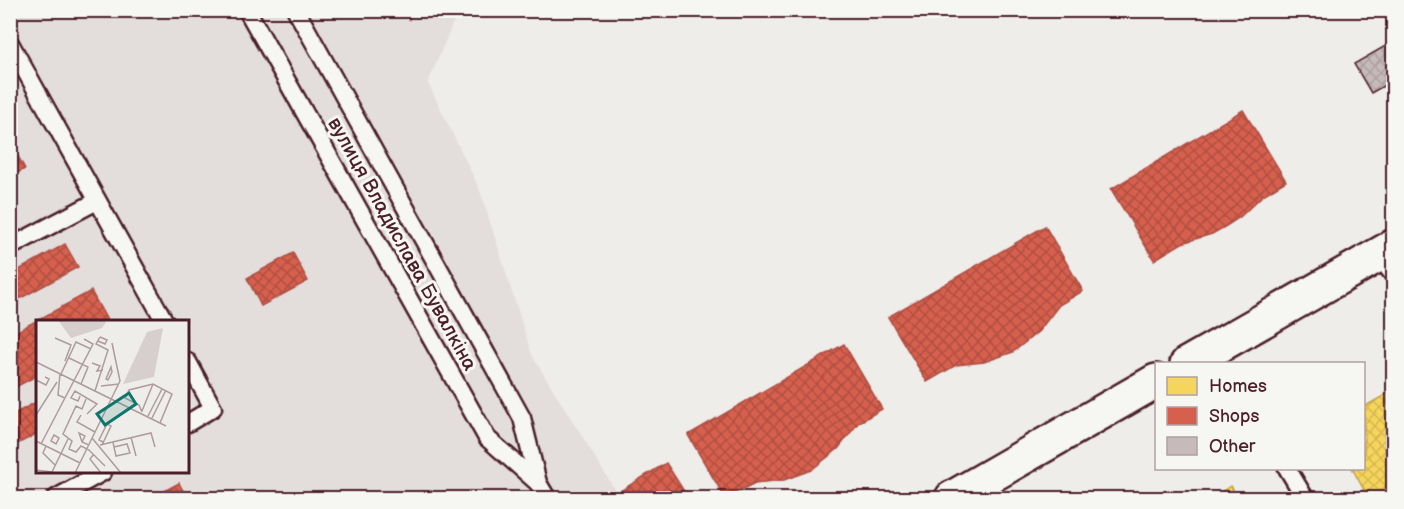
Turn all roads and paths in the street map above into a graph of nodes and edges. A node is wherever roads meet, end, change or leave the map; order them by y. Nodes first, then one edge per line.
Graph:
1 (247, 10) edge
2 (296, 10) edge
3 (10, 43) edge
4 (97, 201) junction
5 (10, 248) edge
6 (1388, 259) edge
7 (164, 320) edge
8 (1209, 358) edge
9 (189, 364) edge
10 (1155, 382) edge
11 (189, 422) edge
12 (1288, 470) edge
13 (100, 473) edge
14 (537, 483) junction
15 (56, 498) edge
16 (547, 498) edge
17 (952, 498) edge
18 (1305, 498) edge

1 - 14 lane, вулиця Владислава Бувалкіна
2 - 14 lane, вулиця Владислава Бувалкіна
3 - 4 lane
4 - 5 lane
4 - 7 lane
6 - 8 street
9 - 11 lane
10 - 17 street
12 - 18 lane
13 - 15 lane
14 - 16 lane, вулиця Владислава Бувалкіна

